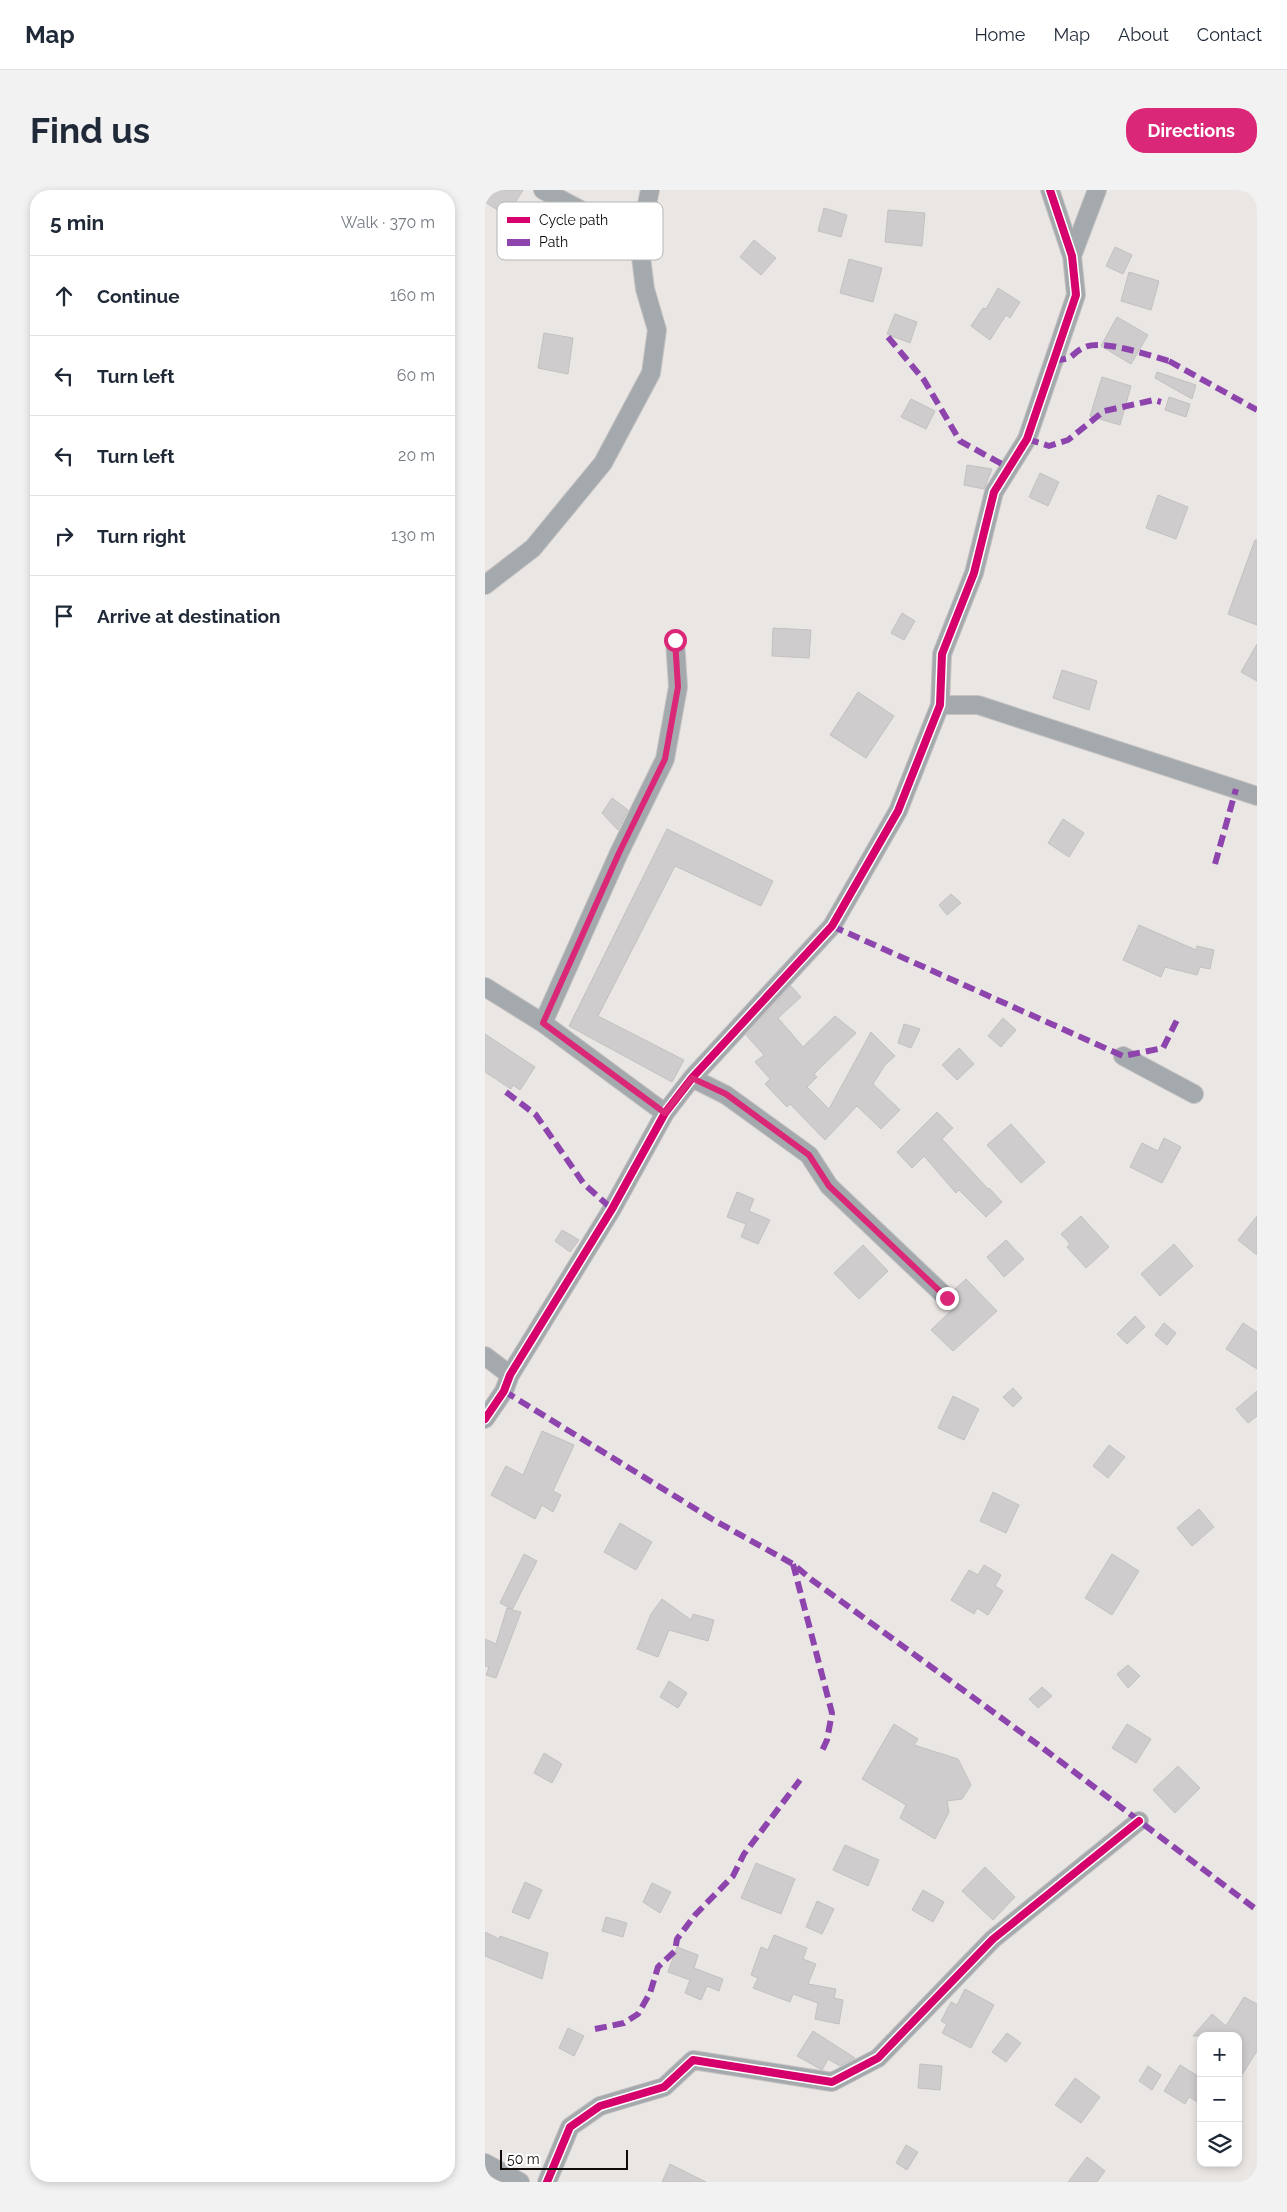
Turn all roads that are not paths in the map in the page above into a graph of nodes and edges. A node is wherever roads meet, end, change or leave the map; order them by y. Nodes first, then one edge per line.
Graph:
1 (543, 190) edge
2 (1050, 190) edge
3 (1097, 190) edge
4 (566, 202) edge
5 (1071, 256) junction
6 (641, 260) edge
7 (485, 585) edge
8 (675, 640) dead end
9 (940, 705) junction
10 (1257, 796) edge
11 (485, 987) edge
12 (543, 1023) junction
13 (1123, 1056) dead end
14 (692, 1078) junction
15 (1194, 1094) dead end
16 (665, 1113) junction
17 (947, 1298) dead end
18 (485, 1356) edge
19 (510, 1375) junction
20 (485, 1419) edge
21 (1139, 1821) dead end
22 (485, 2162) edge
23 (520, 2182) edge
24 (547, 2182) edge

1 - 4 street
2 - 5 street
3 - 5 street
5 - 9 street
6 - 7 street
8 - 12 street
9 - 10 street
9 - 14 street
11 - 12 street
12 - 16 street
13 - 15 street
14 - 16 street
14 - 17 street
16 - 19 street
18 - 19 street
19 - 20 street
21 - 24 street
22 - 23 street

